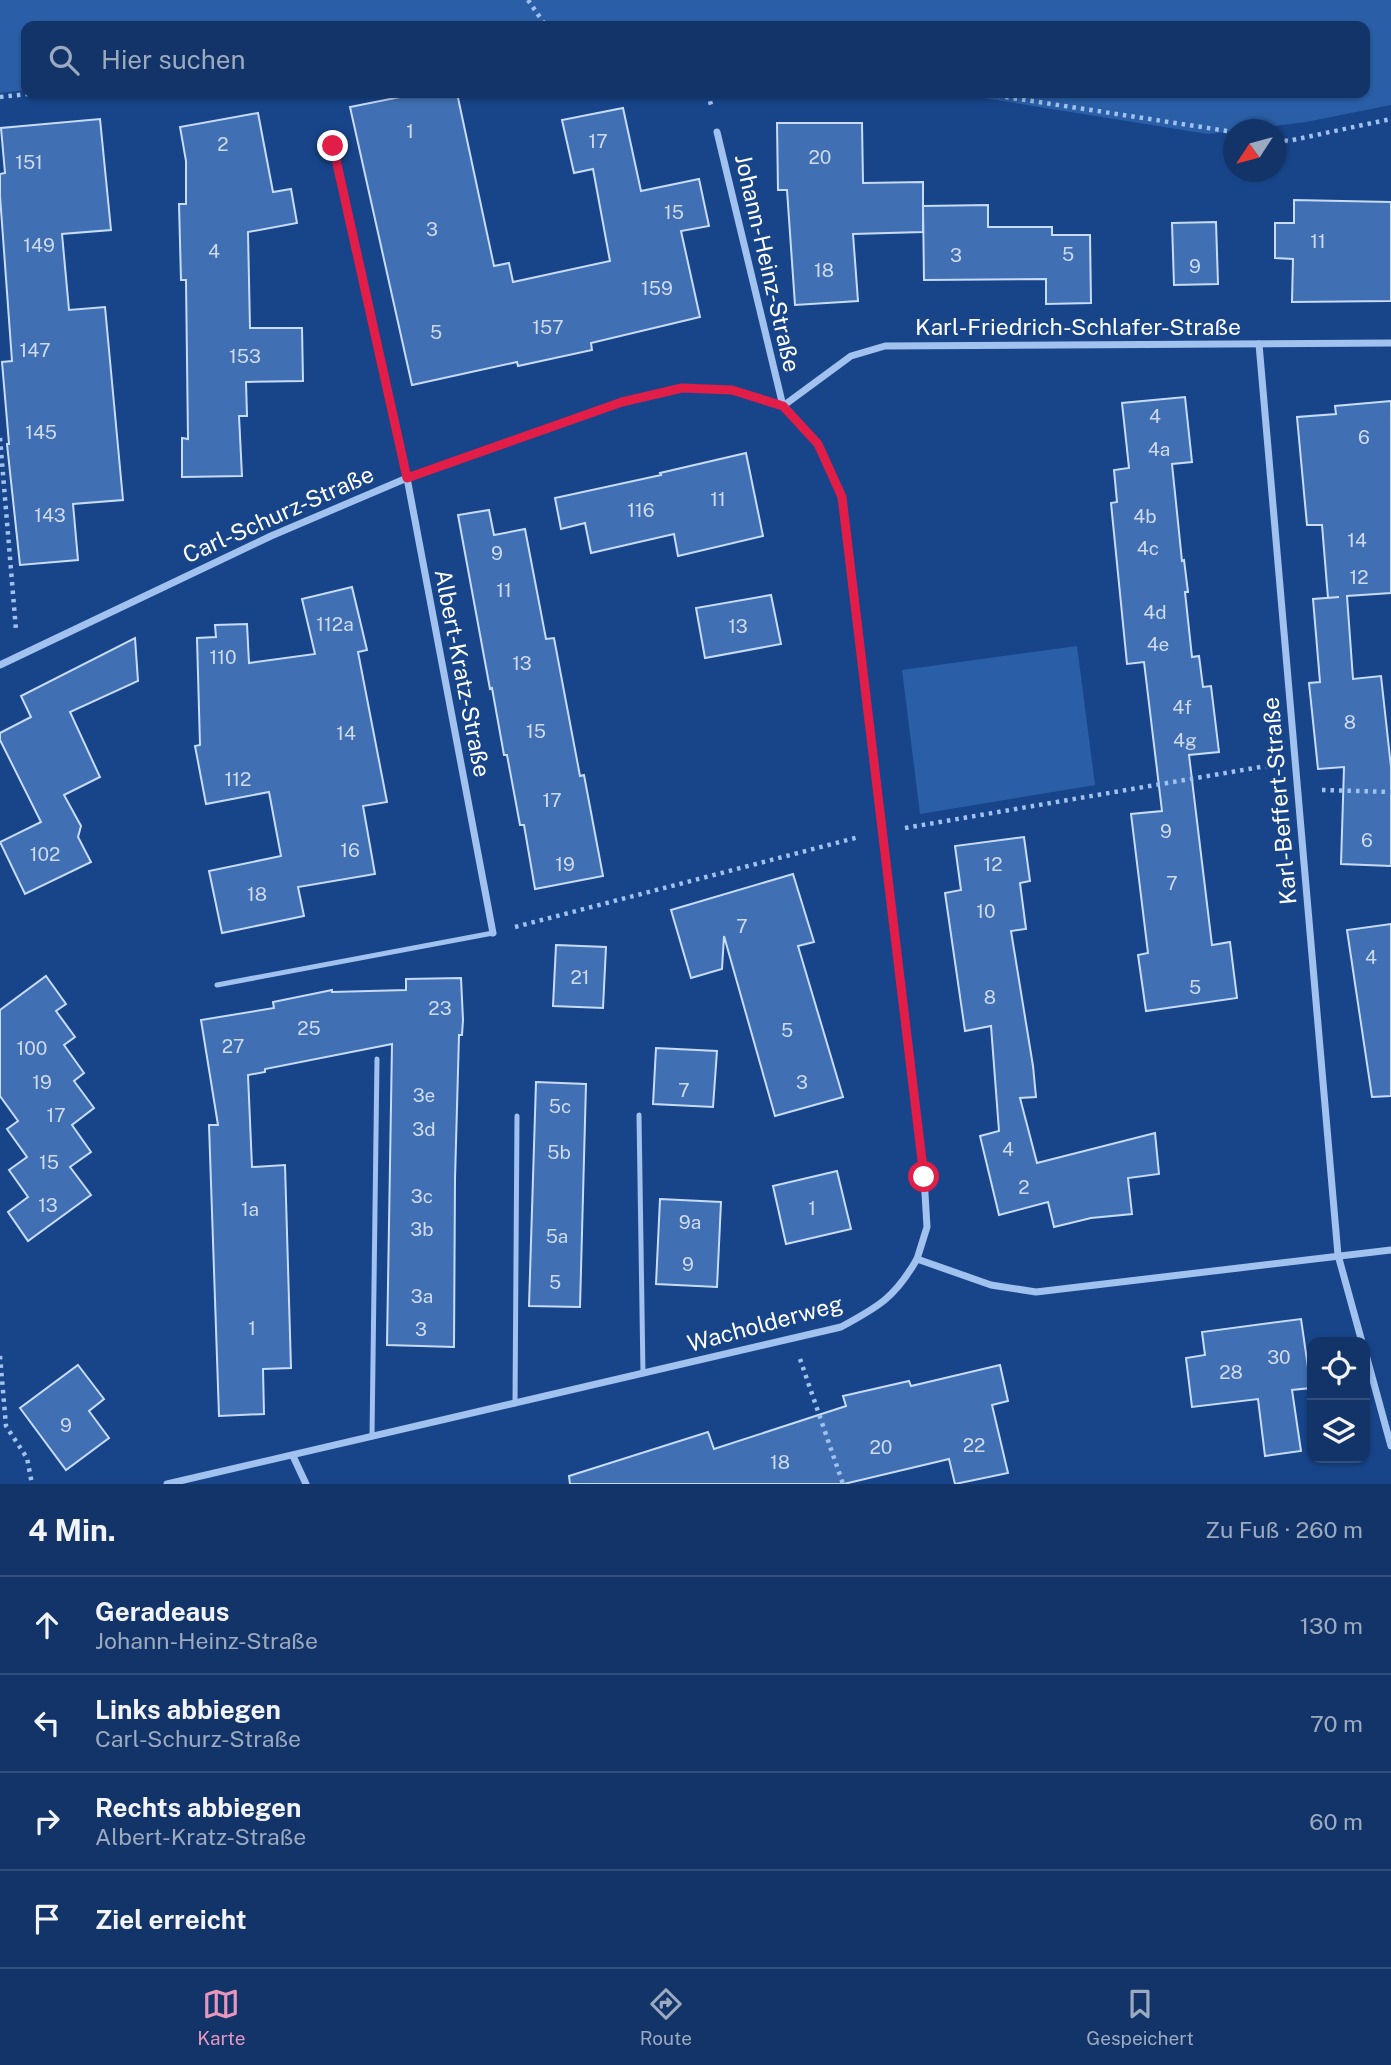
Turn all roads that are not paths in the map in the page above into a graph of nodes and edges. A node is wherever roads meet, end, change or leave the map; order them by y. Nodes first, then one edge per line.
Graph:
1 (718, 132) dead end
2 (333, 146) dead end
3 (1391, 343) edge
4 (1259, 344) junction
5 (783, 406) junction
6 (407, 478) junction
7 (0, 665) edge
8 (493, 933) joint
9 (217, 985) dead end
10 (377, 1059) dead end
11 (639, 1115) dead end
12 (517, 1116) dead end
13 (1391, 1250) edge
14 (1338, 1255) junction
15 (917, 1259) junction
16 (1361, 1337) edge
17 (1370, 1369) edge
18 (643, 1374) junction
19 (515, 1404) junction
20 (372, 1437) junction
21 (1391, 1446) edge
22 (293, 1456) junction
23 (167, 1484) edge
24 (306, 1484) edge

1 - 5 street, Johann-Heinz-Straße
2 - 6 street, Albert-Kratz-Straße
3 - 4 street, Karl-Friedrich-Schlafer-Straße
4 - 5 street, Karl-Friedrich-Schlafer-Straße
4 - 14 street, Karl-Beffert-Straße
5 - 6 street, Carl-Schurz-Straße
5 - 15 street, Johann-Heinz-Straße
6 - 7 street, Carl-Schurz-Straße
6 - 8 street, Albert-Kratz-Straße
8 - 9 lane, Albert-Kratz-Straße
10 - 20 lane
11 - 18 lane
12 - 19 lane
13 - 14 street
14 - 15 street
14 - 16 street, Karl-Beffert-Straße
15 - 18 street, Wacholderweg
17 - 21 street
18 - 19 street, Wacholderweg
19 - 20 street, Wacholderweg
20 - 22 street, Wacholderweg
22 - 23 street, Wacholderweg
22 - 24 street

